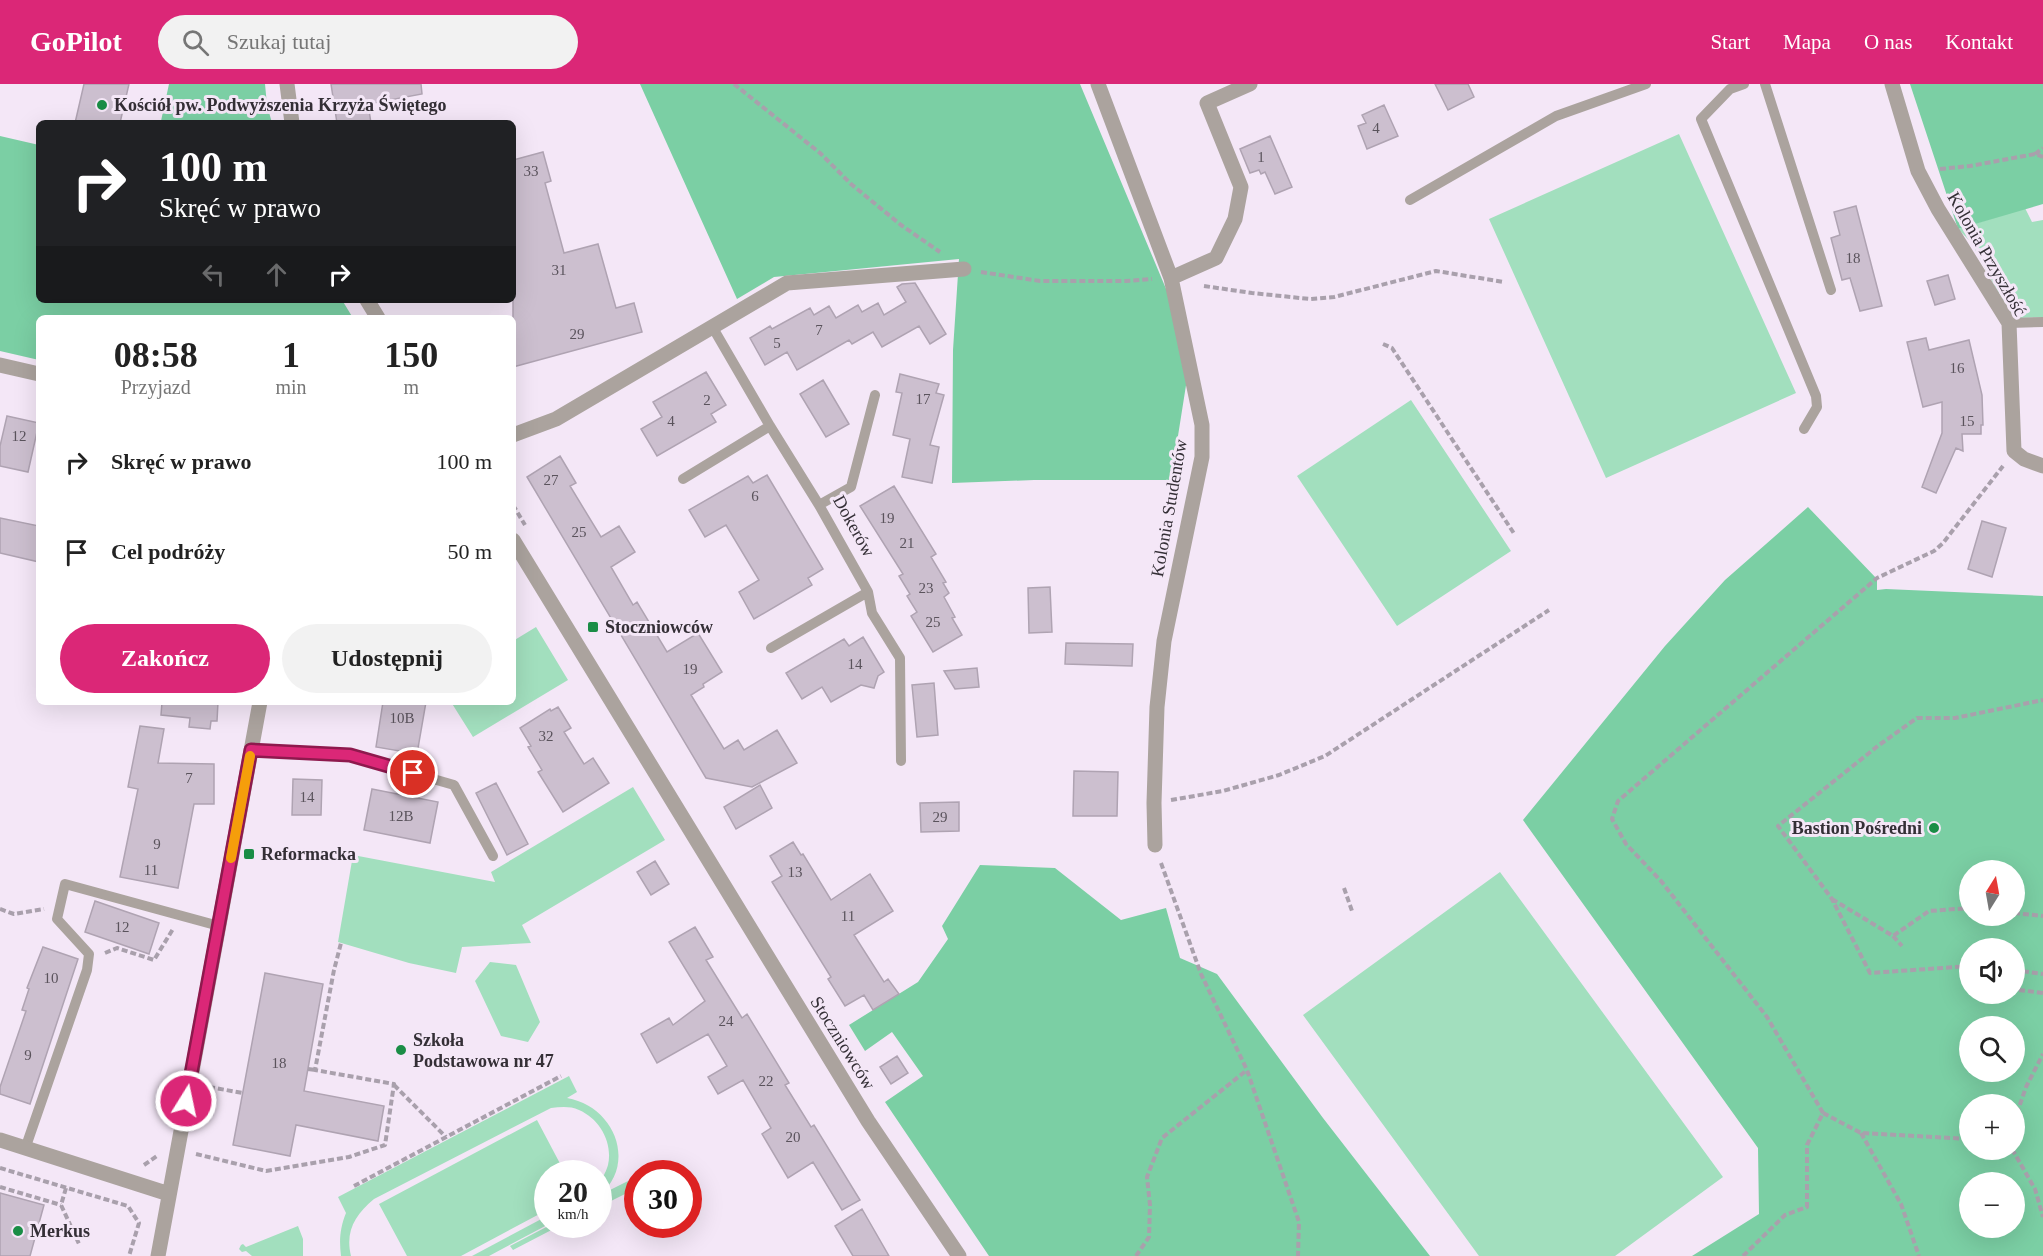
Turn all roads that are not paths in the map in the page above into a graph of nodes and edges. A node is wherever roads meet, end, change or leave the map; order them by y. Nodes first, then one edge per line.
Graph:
1 (287, 84) edge
2 (1098, 84) edge
3 (1250, 84) edge
4 (1646, 84) edge
5 (1744, 84) edge
6 (1765, 84) edge
7 (1892, 84) edge
8 (292, 120) edge
9 (1410, 200) dead end
10 (964, 269) road end
11 (1172, 280) junction
12 (1831, 290) dead end
13 (2043, 322) edge
14 (2009, 323) junction
15 (713, 328) junction
16 (0, 365) edge
17 (36, 373) edge
18 (875, 394) dead end
19 (770, 426) junction
20 (1804, 429) dead end
21 (516, 434) edge
22 (2043, 466) edge
23 (683, 479) dead end
24 (819, 505) junction
25 (516, 545) edge
26 (868, 592) junction
27 (771, 648) dead end
28 (259, 705) edge
29 (251, 750) junction
30 (901, 761) dead end
31 (1155, 845) road end
32 (493, 856) dead end
33 (219, 926) junction
34 (0, 1140) edge
35 (25, 1149) junction
36 (169, 1194) junction
37 (158, 1256) edge
38 (958, 1256) edge

1 - 8 street
2 - 11 street, Kolonia Studentów
3 - 11 street
4 - 9 lane
5 - 20 lane
6 - 12 lane
7 - 14 street, Kolonia Przyszłość
10 - 15 street
11 - 31 street, Kolonia Studentów
13 - 14 lane
14 - 22 street, Kolonia Przyszłość
15 - 19 lane, Dokerów
15 - 21 street
16 - 17 street
18 - 24 lane
19 - 23 lane
19 - 24 lane, Dokerów
24 - 26 lane, Dokerów
25 - 38 street, Stoczniowców
26 - 27 lane
26 - 30 lane, Dokerów
28 - 29 street
29 - 32 lane
29 - 33 street
33 - 35 lane
33 - 36 street
34 - 35 street
35 - 36 street
36 - 37 street

